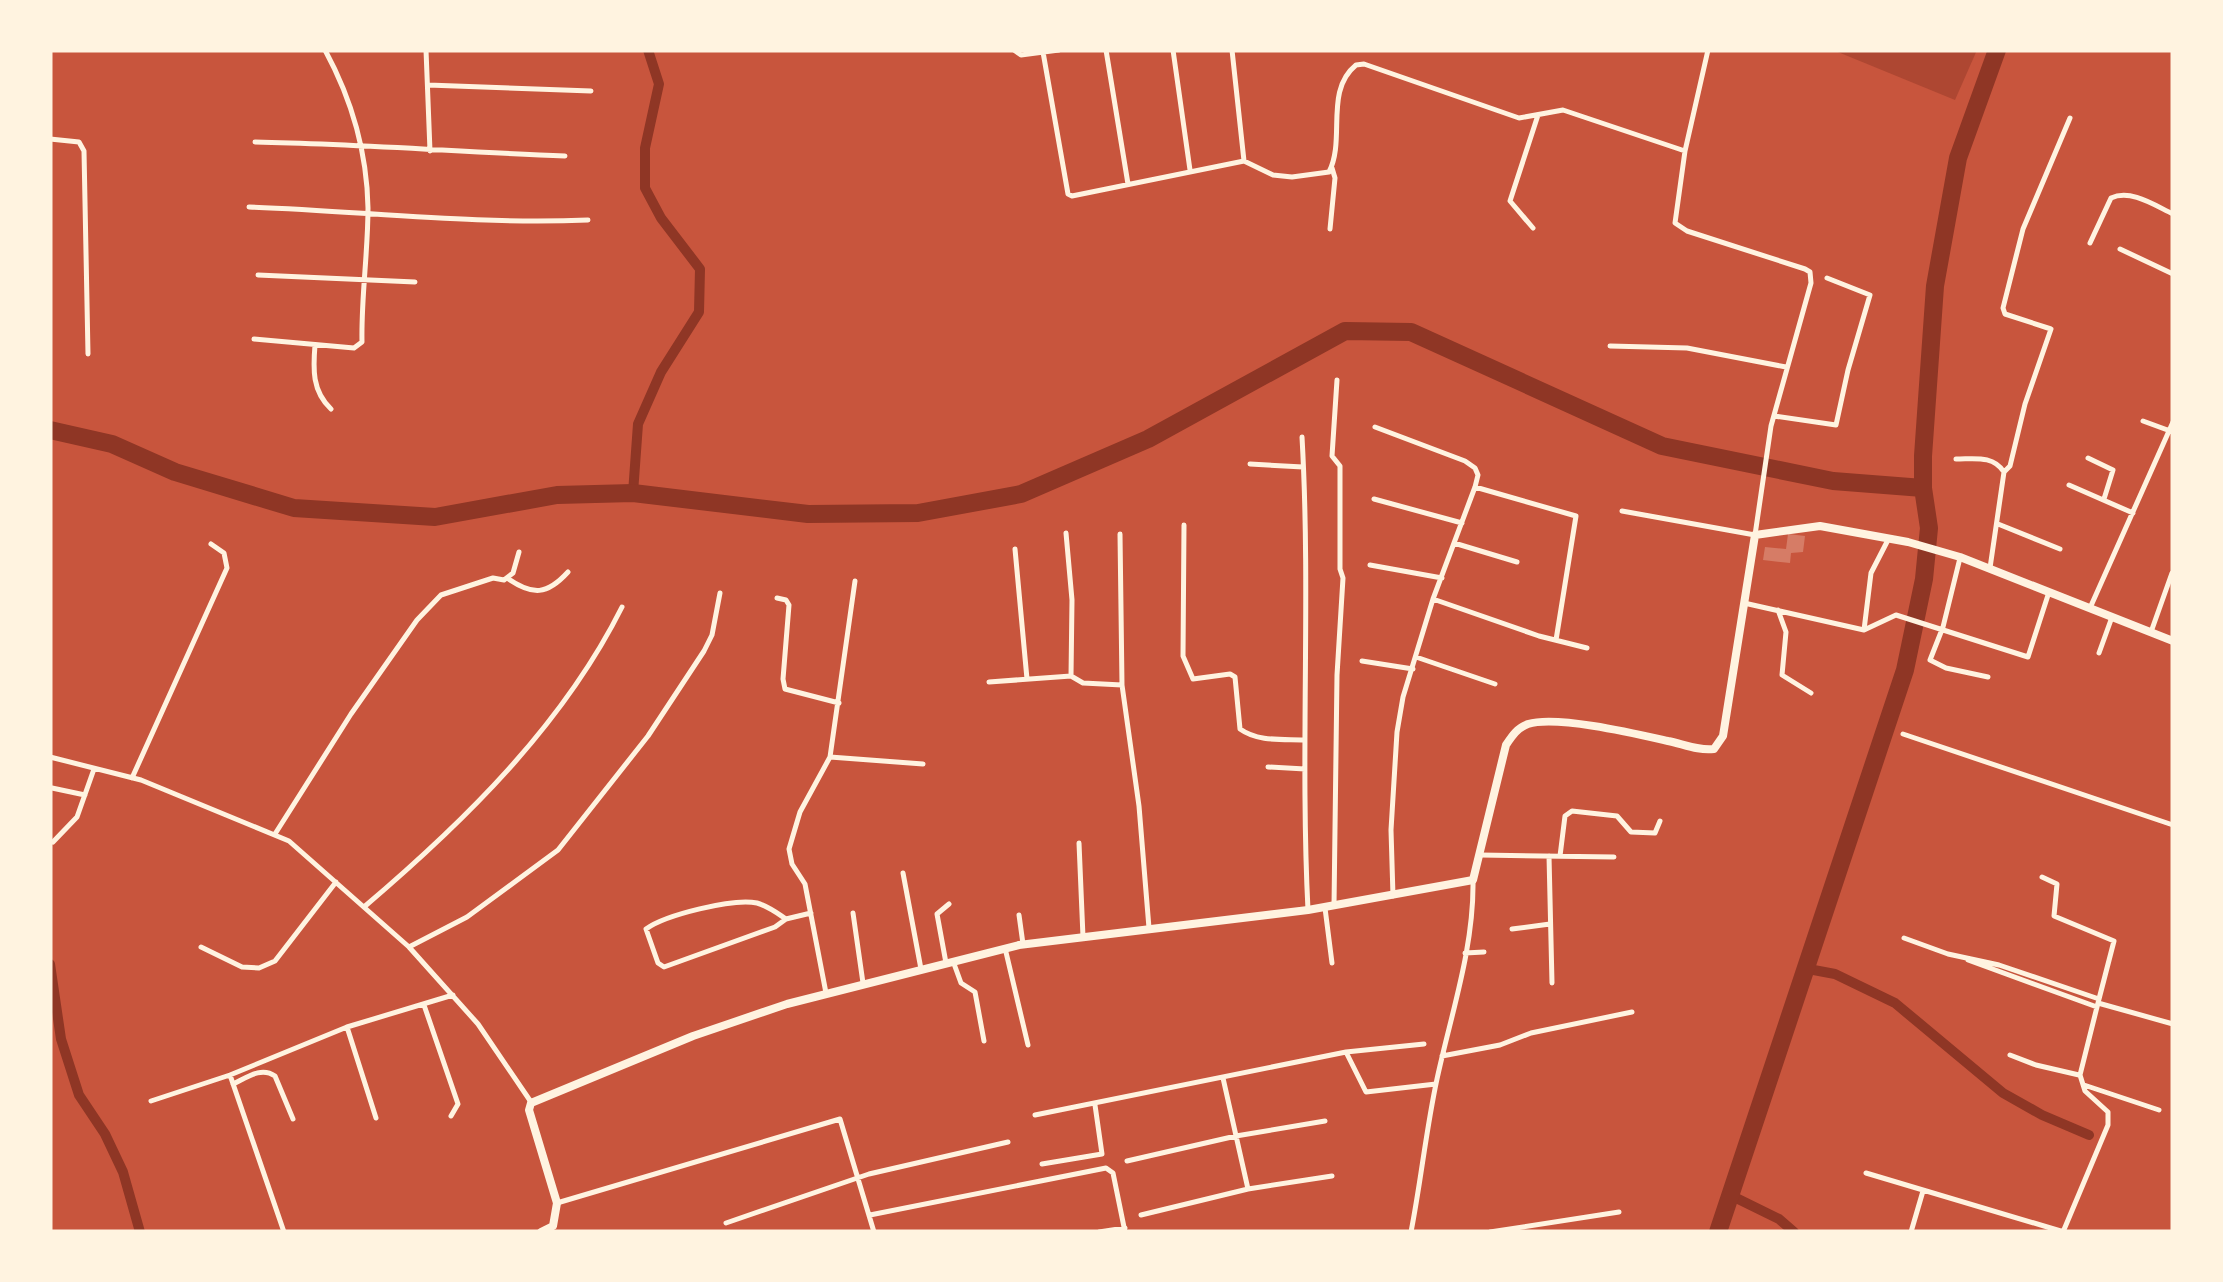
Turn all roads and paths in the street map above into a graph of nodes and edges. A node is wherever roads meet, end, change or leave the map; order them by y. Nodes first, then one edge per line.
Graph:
1 (325, 50) edge
2 (426, 50) edge
3 (1014, 50) edge
4 (1059, 50) edge
5 (1106, 50) edge
6 (1173, 50) edge
7 (1232, 50) edge
8 (1708, 50) edge
9 (1043, 52) edge
10 (428, 85) junction
11 (591, 91) dead end
12 (1538, 114) junction
13 (2070, 118) dead end
14 (50, 139) edge
15 (255, 142) dead end
16 (360, 144) junction
17 (1685, 150) junction
18 (430, 151) junction
19 (565, 156) dead end
20 (1244, 161) junction
21 (1332, 168) junction
22 (1190, 170) junction
23 (1128, 184) junction
24 (249, 207) dead end
25 (368, 211) junction
26 (2173, 214) edge
27 (588, 220) dead end
28 (1532, 228) dead end
29 (1330, 229) dead end
30 (2090, 243) dead end
31 (2120, 249) dead end
32 (2173, 274) edge
33 (258, 275) dead end
34 (363, 277) junction
35 (1827, 278) dead end
36 (415, 282) dead end
37 (254, 339) dead end
38 (315, 345) junction
39 (1610, 346) dead end
40 (88, 354) dead end
41 (1786, 367) junction
42 (1337, 380) dead end
43 (331, 409) dead end
44 (1774, 416) junction
45 (2143, 420) dead end
46 (2173, 422) edge
47 (1375, 428) dead end
48 (2171, 431) edge
49 (1302, 438) dead end
50 (2088, 458) dead end
51 (1956, 459) dead end
52 (1250, 464) dead end
53 (1304, 467) junction
54 (2004, 472) junction
55 (2069, 485) dead end
56 (1475, 487) junction
57 (1374, 499) dead end
58 (2104, 499) junction
59 (1622, 511) dead end
60 (2133, 512) junction
61 (1462, 523) junction
62 (1998, 524) junction
63 (1184, 525) dead end
64 (1066, 533) dead end
65 (1120, 534) dead end
66 (1755, 536) junction
67 (1889, 538) junction
68 (1454, 543) junction
69 (212, 544) dead end
70 (1016, 549) dead end
71 (2060, 550) dead end
72 (519, 552) dead end
73 (1957, 556) junction
74 (1516, 562) dead end
75 (1370, 565) dead end
76 (1990, 568) junction
77 (568, 572) dead end
78 (2172, 573) edge
79 (507, 578) junction
80 (1442, 578) junction
81 (855, 581) dead end
82 (2049, 592) junction
83 (720, 593) dead end
84 (777, 598) dead end
85 (1433, 599) junction
86 (1744, 602) junction
87 (622, 607) dead end
88 (2090, 608) junction
89 (1778, 610) junction
90 (2112, 617) junction
91 (1943, 628) junction
92 (1864, 630) junction
93 (2150, 632) junction
94 (1556, 640) junction
95 (2173, 641) edge
96 (1587, 648) dead end
97 (2099, 653) dead end
98 (1416, 658) junction
99 (1362, 662) dead end
100 (1413, 668) junction
101 (1070, 676) junction
102 (1988, 677) dead end
103 (1028, 679) junction
104 (989, 682) dead end
105 (1495, 684) dead end
106 (1122, 685) junction
107 (1812, 692) dead end
108 (839, 703) junction
109 (1903, 734) dead end
110 (1304, 740) junction
111 (50, 756) edge
112 (830, 757) junction
113 (922, 764) dead end
114 (1268, 768) dead end
115 (94, 769) junction
116 (1304, 769) junction
117 (132, 778) junction
118 (52, 788) edge
119 (86, 796) junction
120 (1660, 821) dead end
121 (2173, 825) edge
122 (275, 834) junction
123 (53, 842) dead end
124 (1079, 843) dead end
125 (1480, 855) junction
126 (1548, 856) junction
127 (1560, 856) junction
128 (1614, 857) dead end
129 (902, 874) dead end
130 (2042, 876) dead end
131 (1473, 880) junction
132 (336, 882) junction
133 (1392, 896) junction
134 (950, 904) dead end
135 (364, 907) junction
136 (1329, 907) junction
137 (1308, 910) junction
138 (810, 913) junction
139 (854, 913) dead end
140 (1019, 915) dead end
141 (786, 919) junction
142 (1550, 924) junction
143 (1512, 929) dead end
144 (1149, 931) junction
145 (1083, 937) junction
146 (1904, 938) dead end
147 (1023, 944) junction
148 (201, 947) dead end
149 (410, 947) junction
150 (1004, 948) junction
151 (1484, 952) dead end
152 (1464, 953) junction
153 (949, 962) junction
154 (1332, 963) dead end
155 (921, 969) junction
156 (1552, 983) dead end
157 (863, 984) junction
158 (826, 993) junction
159 (453, 995) junction
160 (2098, 1003) junction
161 (424, 1005) junction
162 (1632, 1012) dead end
163 (2173, 1024) edge
164 (347, 1027) junction
165 (984, 1042) dead end
166 (1424, 1044) dead end
167 (1028, 1045) dead end
168 (1346, 1052) junction
169 (2010, 1055) dead end
170 (1442, 1056) junction
171 (230, 1075) junction
172 (2080, 1075) junction
173 (1223, 1078) junction
174 (233, 1084) junction
175 (1436, 1084) junction
176 (2082, 1084) junction
177 (151, 1101) dead end
178 (532, 1103) junction
179 (1094, 1105) junction
180 (2159, 1110) dead end
181 (1036, 1114) dead end
182 (451, 1116) dead end
183 (376, 1118) dead end
184 (294, 1119) dead end
185 (1325, 1121) dead end
186 (1236, 1136) junction
187 (1008, 1142) dead end
188 (1127, 1161) dead end
189 (1042, 1164) dead end
190 (1866, 1173) dead end
191 (1332, 1176) dead end
192 (860, 1180) junction
193 (1248, 1189) junction
194 (1924, 1191) junction
195 (557, 1203) junction
196 (1619, 1212) dead end
197 (870, 1215) junction
198 (1141, 1215) dead end
199 (726, 1222) dead end
200 (1125, 1230) edge
201 (284, 1232) edge
202 (541, 1232) edge
203 (874, 1232) edge
204 (1100, 1232) edge
205 (1410, 1232) edge
206 (1490, 1232) edge
207 (1911, 1232) edge
208 (2064, 1232) edge

1 - 16 street
2 - 10 street
3 - 9 street
4 - 9 street
5 - 23 street
6 - 22 street
7 - 20 street
8 - 17 street
9 - 23 street
10 - 11 street
10 - 18 street
12 - 17 street
12 - 21 street
12 - 28 street
13 - 54 street
14 - 40 street
15 - 16 street
16 - 18 street
16 - 25 street
17 - 41 street
18 - 19 street
20 - 21 street
20 - 22 street
21 - 29 street
22 - 23 street
24 - 25 street
25 - 27 street
25 - 34 street
26 - 30 street
31 - 32 street
33 - 34 street
34 - 36 street
34 - 38 street
35 - 44 street
37 - 38 street
38 - 43 street
39 - 41 street
41 - 44 street
42 - 136 street
44 - 66 street
45 - 48 street
46 - 48 street
47 - 56 street
48 - 60 street
49 - 53 street
50 - 58 street
51 - 54 street
52 - 53 street
53 - 110 street
54 - 62 street
55 - 58 street
56 - 61 street
56 - 94 street
57 - 61 street
58 - 60 street
59 - 66 street
60 - 88 street
61 - 68 street
62 - 71 street
62 - 76 street
63 - 110 street
64 - 101 street
65 - 106 street
66 - 67 street
66 - 86 street
67 - 73 street
67 - 92 street
68 - 74 street
68 - 80 street
69 - 117 street
70 - 103 street
72 - 79 street
73 - 76 street
73 - 91 street
75 - 80 street
76 - 82 street
77 - 79 street
78 - 93 street
79 - 122 street
80 - 85 street
81 - 108 street
82 - 88 street
82 - 91 street
83 - 149 street
84 - 108 street
85 - 94 street
85 - 98 street
86 - 89 street
86 - 125 street
87 - 135 street
88 - 90 street
89 - 92 street
89 - 107 street
90 - 93 street
90 - 97 street
91 - 92 street
91 - 102 street
93 - 95 street
94 - 96 street
98 - 100 street
98 - 105 street
99 - 100 street
100 - 133 street
101 - 103 street
101 - 106 street
103 - 104 street
106 - 144 street
108 - 112 street
109 - 121 street
110 - 116 street
111 - 115 street
112 - 113 street
112 - 138 street
114 - 116 street
115 - 117 street
115 - 119 street
116 - 137 street
117 - 122 street
118 - 119 street
119 - 123 street
120 - 127 street
122 - 132 street
124 - 145 street
125 - 126 street
125 - 131 street
126 - 127 street
126 - 142 street
127 - 128 street
129 - 155 street
130 - 160 street
131 - 133 street
131 - 152 street
132 - 135 street
132 - 148 street
133 - 136 street
134 - 153 street
135 - 149 street
136 - 137 street
136 - 154 street
137 - 144 street
138 - 141 street
138 - 158 street
139 - 157 street
140 - 147 street
141 - 141 street
142 - 143 street
142 - 156 street
144 - 145 street
145 - 147 street
146 - 160 street
147 - 150 street
149 - 159 street
150 - 153 street
150 - 167 street
151 - 152 street
152 - 170 street
153 - 155 street
153 - 165 street
155 - 157 street
157 - 158 street
158 - 178 street
159 - 161 street
159 - 178 street
160 - 163 street
160 - 172 street
161 - 164 street
161 - 182 street
162 - 170 street
164 - 171 street
164 - 183 street
166 - 168 street
168 - 173 street
168 - 175 street
169 - 172 street
170 - 175 street
171 - 174 street
171 - 177 street
172 - 176 street
173 - 179 street
173 - 186 street
174 - 184 street
174 - 201 street
175 - 205 street
176 - 180 street
176 - 208 street
178 - 195 street
179 - 181 street
179 - 189 street
185 - 186 street
186 - 188 street
186 - 193 street
187 - 192 street
190 - 194 street
191 - 193 street
192 - 195 street
192 - 197 street
192 - 199 street
193 - 198 street
194 - 207 street
194 - 208 street
195 - 202 street
196 - 206 street
197 - 200 street
197 - 203 street
200 - 204 street

